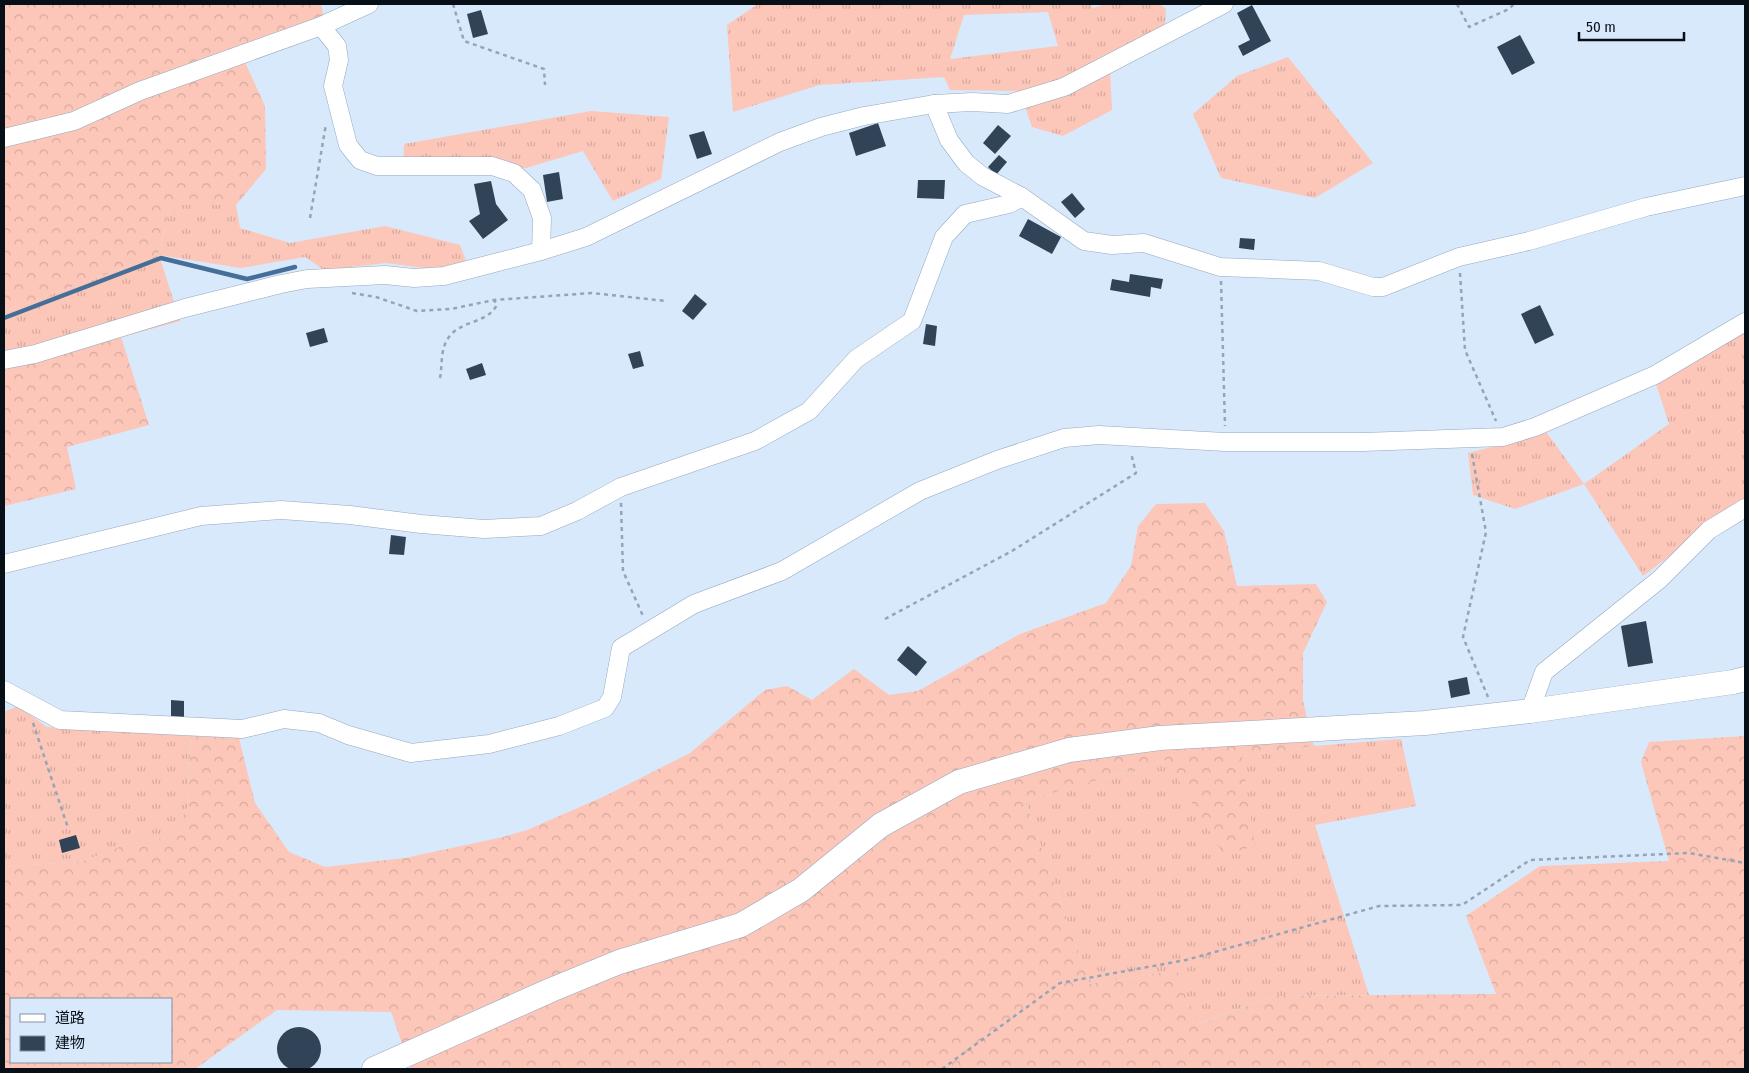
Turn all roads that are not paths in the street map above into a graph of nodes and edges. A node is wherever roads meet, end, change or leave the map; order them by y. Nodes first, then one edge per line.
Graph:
1 (370, 4) edge
2 (1224, 4) edge
3 (321, 26) junction
4 (934, 104) junction
5 (4, 138) edge
6 (1745, 186) edge
7 (1022, 197) junction
8 (541, 251) junction
9 (1745, 322) edge
10 (4, 360) edge
11 (1745, 508) edge
12 (4, 564) edge
13 (1745, 678) edge
14 (4, 690) edge
15 (1530, 711) junction
16 (374, 1069) edge

1 - 3 street
2 - 4 street
3 - 5 street
3 - 8 street
4 - 7 street
4 - 8 street
6 - 7 street
7 - 12 street
8 - 10 street
9 - 14 street
11 - 15 street
13 - 15 street
15 - 16 street

